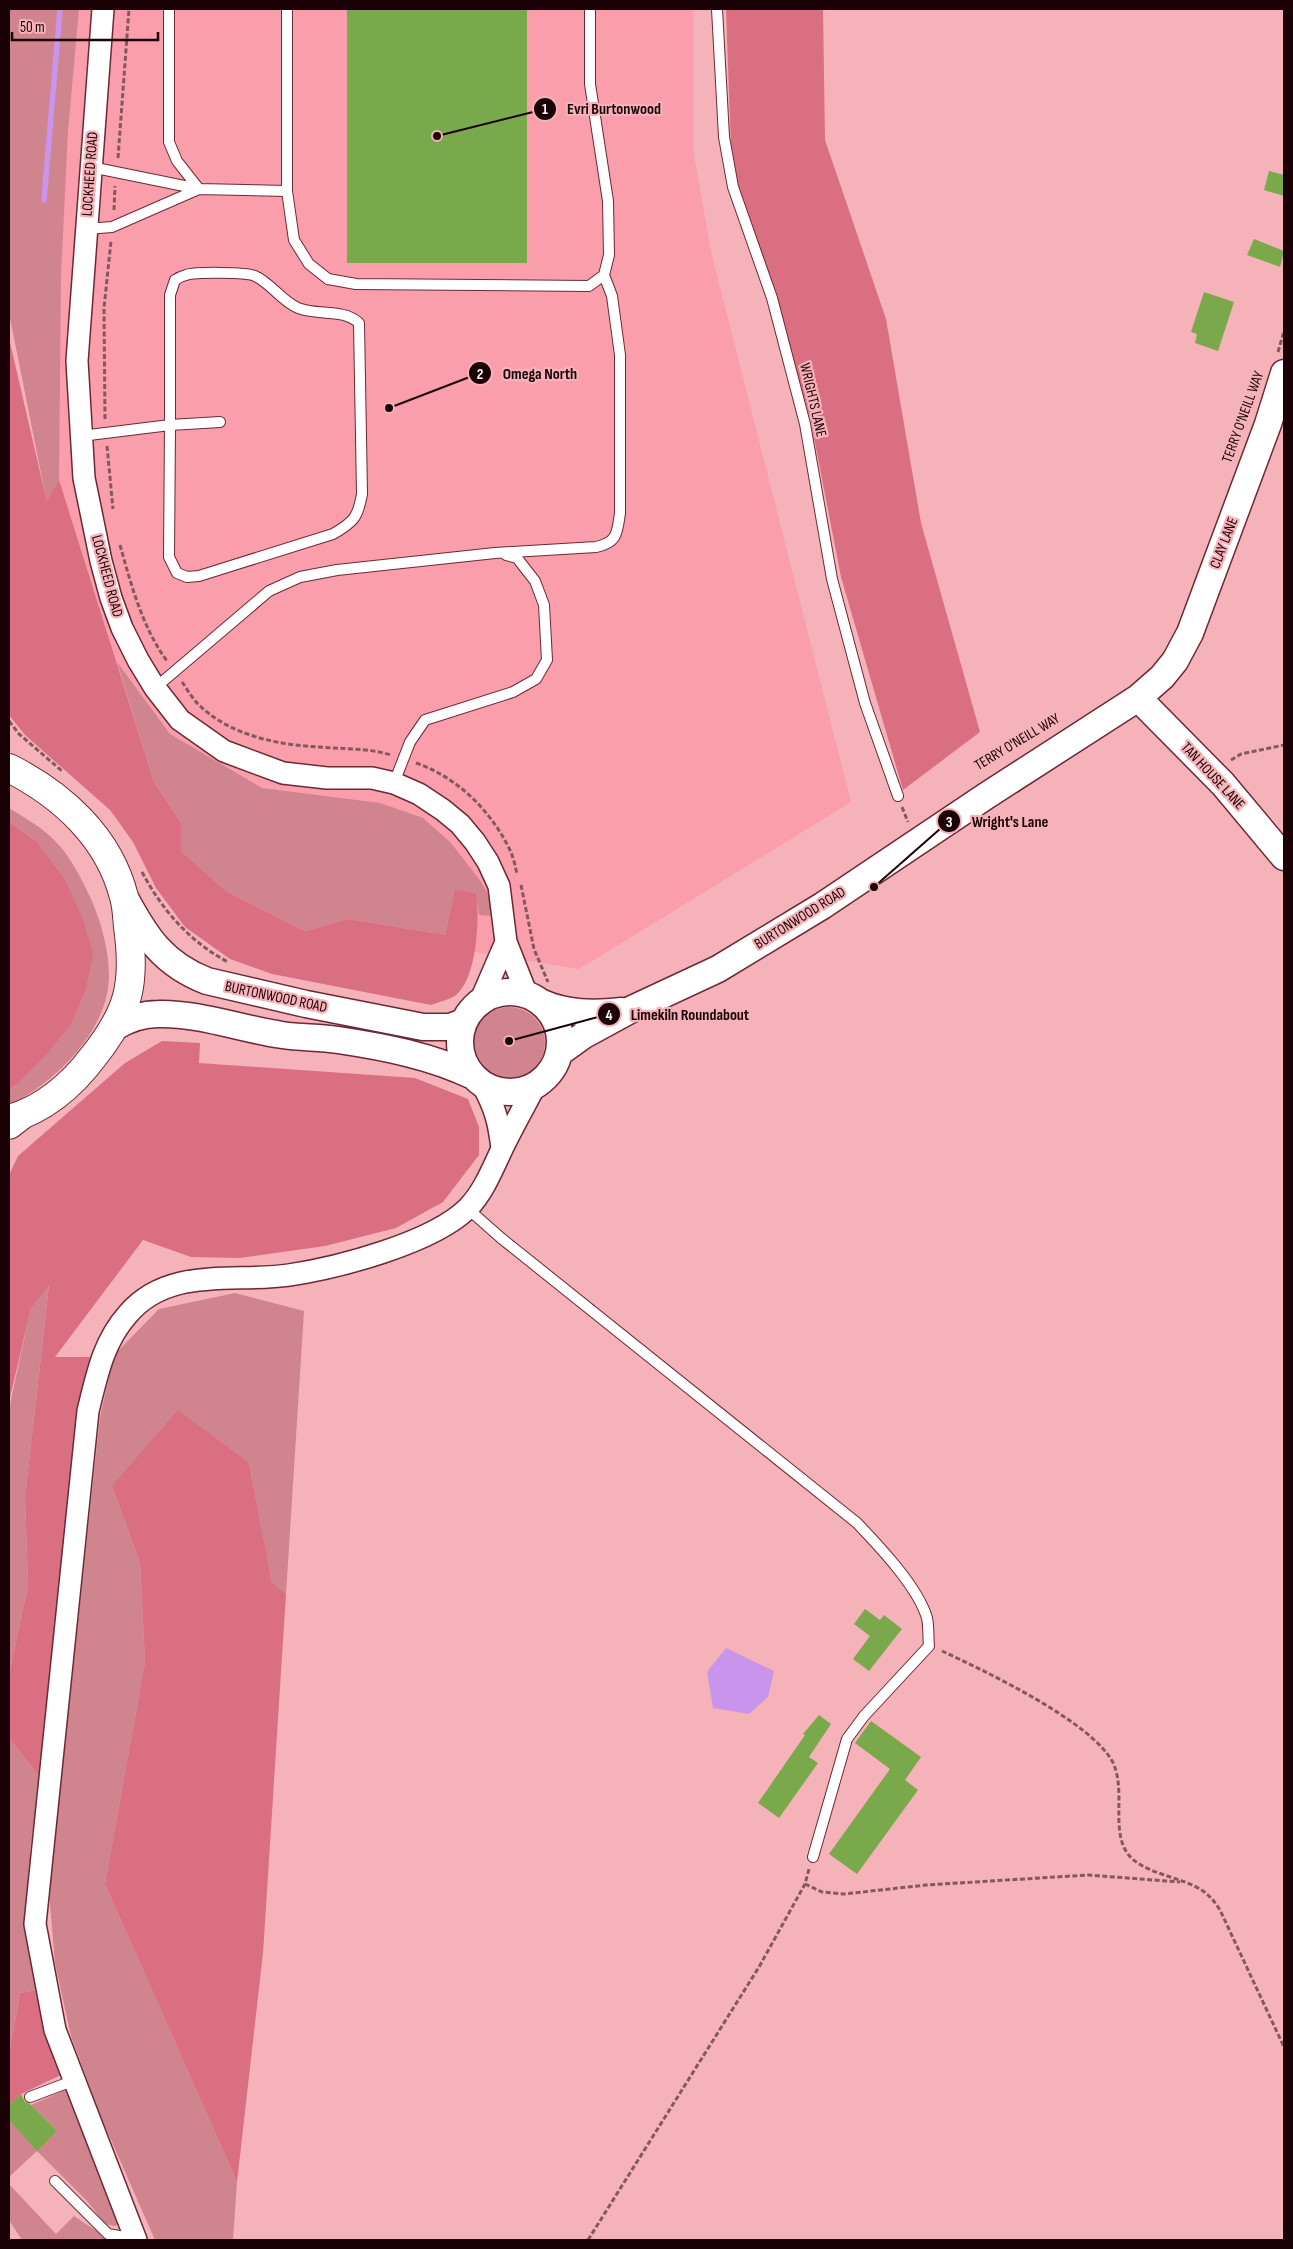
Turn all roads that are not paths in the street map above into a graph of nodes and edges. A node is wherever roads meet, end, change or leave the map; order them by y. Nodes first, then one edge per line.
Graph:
1 (102, 9) edge
2 (169, 9) edge
3 (287, 9) edge
4 (590, 9) edge
5 (718, 9) edge
6 (91, 167) junction
7 (199, 189) junction
8 (287, 191) junction
9 (86, 229) junction
10 (604, 275) junction
11 (1280, 365) edge
12 (220, 422) dead end
13 (170, 425) junction
14 (81, 436) junction
15 (495, 553) junction
16 (156, 688) junction
17 (1138, 698) junction
18 (9, 768) edge
19 (394, 783) junction
20 (898, 796) dead end
21 (1284, 857) edge
22 (124, 897) junction
23 (506, 942) junction
24 (534, 999) junction
25 (480, 1002) junction
26 (630, 1010) junction
27 (464, 1022) junction
28 (115, 1027) junction
29 (559, 1053) junction
30 (478, 1080) junction
31 (535, 1086) junction
32 (13, 1120) edge
33 (502, 1149) junction
34 (467, 1208) junction
35 (813, 1856) road end
36 (75, 2080) junction
37 (30, 2097) dead end
38 (55, 2181) dead end
39 (136, 2240) edge

1 - 6 street, LOCKHEED ROAD
2 - 7 lane
3 - 8 lane
4 - 10 lane
5 - 20 lane, WRIGHTS LANE
6 - 7 lane
6 - 9 street, LOCKHEED ROAD
7 - 8 lane
7 - 9 lane
8 - 10 lane
9 - 14 street, LOCKHEED ROAD
10 - 15 lane
11 - 17 street, CLAY LANE
12 - 13 lane
13 - 13 lane
13 - 14 lane
14 - 16 street, LOCKHEED ROAD
15 - 16 lane
15 - 19 lane
16 - 19 street, LOCKHEED ROAD
17 - 21 street, TAN HOUSE LANE
17 - 26 street, BURTONWOOD ROAD
18 - 22 main road
19 - 23 street, LOCKHEED ROAD
22 - 27 street, BURTONWOOD ROAD
22 - 28 main road
23 - 24 street, LOCKHEED ROAD
23 - 25 street
24 - 25 street
24 - 26 street, BURTONWOOD ROAD
24 - 29 street
25 - 27 street
26 - 29 street, BURTONWOOD ROAD
27 - 30 street
28 - 30 street, BURTONWOOD ROAD
28 - 32 main road
29 - 31 street
30 - 31 street
30 - 33 street
31 - 33 street
33 - 34 street
34 - 35 lane
34 - 36 street
36 - 37 lane
36 - 39 street
38 - 39 lane

